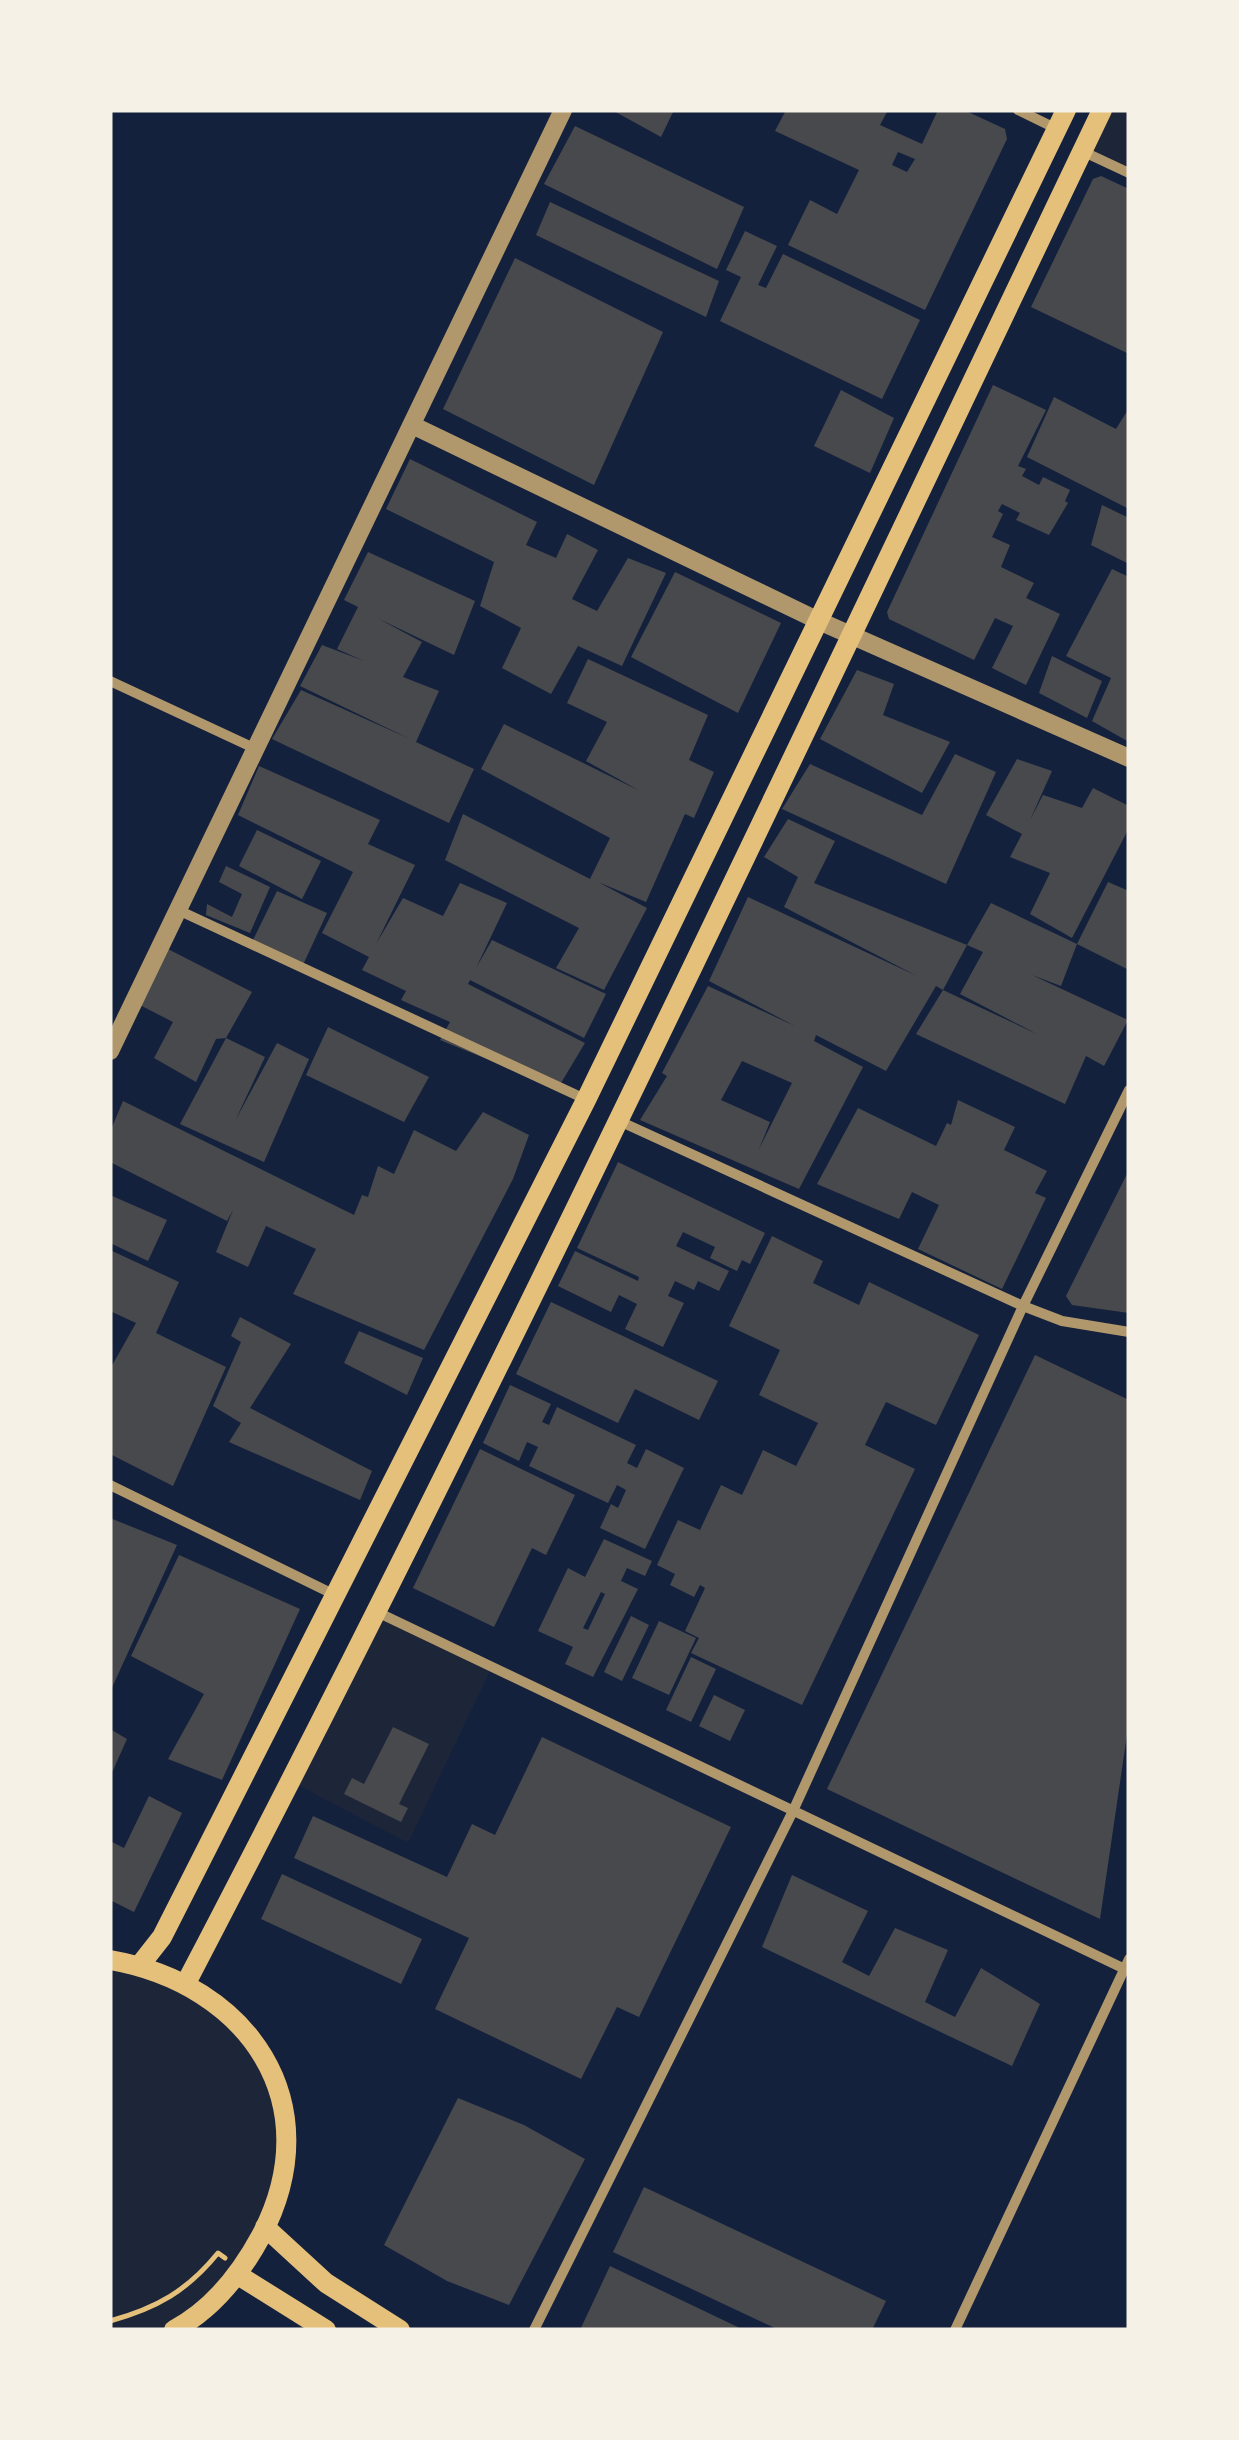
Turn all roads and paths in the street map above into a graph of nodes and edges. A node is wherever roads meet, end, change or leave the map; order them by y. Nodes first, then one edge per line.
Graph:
1 (563, 110) edge
2 (1018, 110) edge
3 (1102, 110) edge
4 (1062, 120) edge
5 (1082, 152) junction
6 (1129, 173) edge
7 (412, 425) junction
8 (819, 621) junction
9 (854, 636) junction
10 (110, 680) edge
11 (256, 749) junction
12 (1129, 758) edge
13 (178, 910) junction
14 (110, 1052) edge
15 (1129, 1090) edge
16 (586, 1100) junction
17 (616, 1120) junction
18 (1023, 1306) junction
19 (1129, 1332) edge
20 (110, 1486) edge
21 (335, 1595) junction
22 (377, 1612) junction
23 (793, 1811) junction
24 (110, 1960) edge
25 (140, 1966) junction
26 (1128, 1967) edge
27 (186, 1983) junction
28 (266, 2227) junction
29 (218, 2253) dead end
30 (238, 2275) junction
31 (110, 2321) edge
32 (174, 2330) edge
33 (326, 2330) edge
34 (400, 2330) edge
35 (534, 2330) edge
36 (956, 2330) edge

1 - 7 street
2 - 4 street
3 - 5 main road
4 - 8 main road
5 - 6 street
5 - 9 main road
7 - 8 street
7 - 11 street
8 - 9 street
8 - 16 main road
9 - 12 street
9 - 17 main road
10 - 11 street
11 - 13 street
13 - 14 street
13 - 16 street
15 - 18 street
16 - 21 main road
17 - 18 street
17 - 22 main road
18 - 19 street
18 - 23 street
20 - 21 street
21 - 25 main road
22 - 23 street
22 - 27 main road
23 - 26 street
23 - 35 street
24 - 25 main road
25 - 27 main road
26 - 36 street
27 - 28 main road
28 - 30 main road
28 - 34 main road
29 - 31 path
30 - 32 main road
30 - 33 main road

